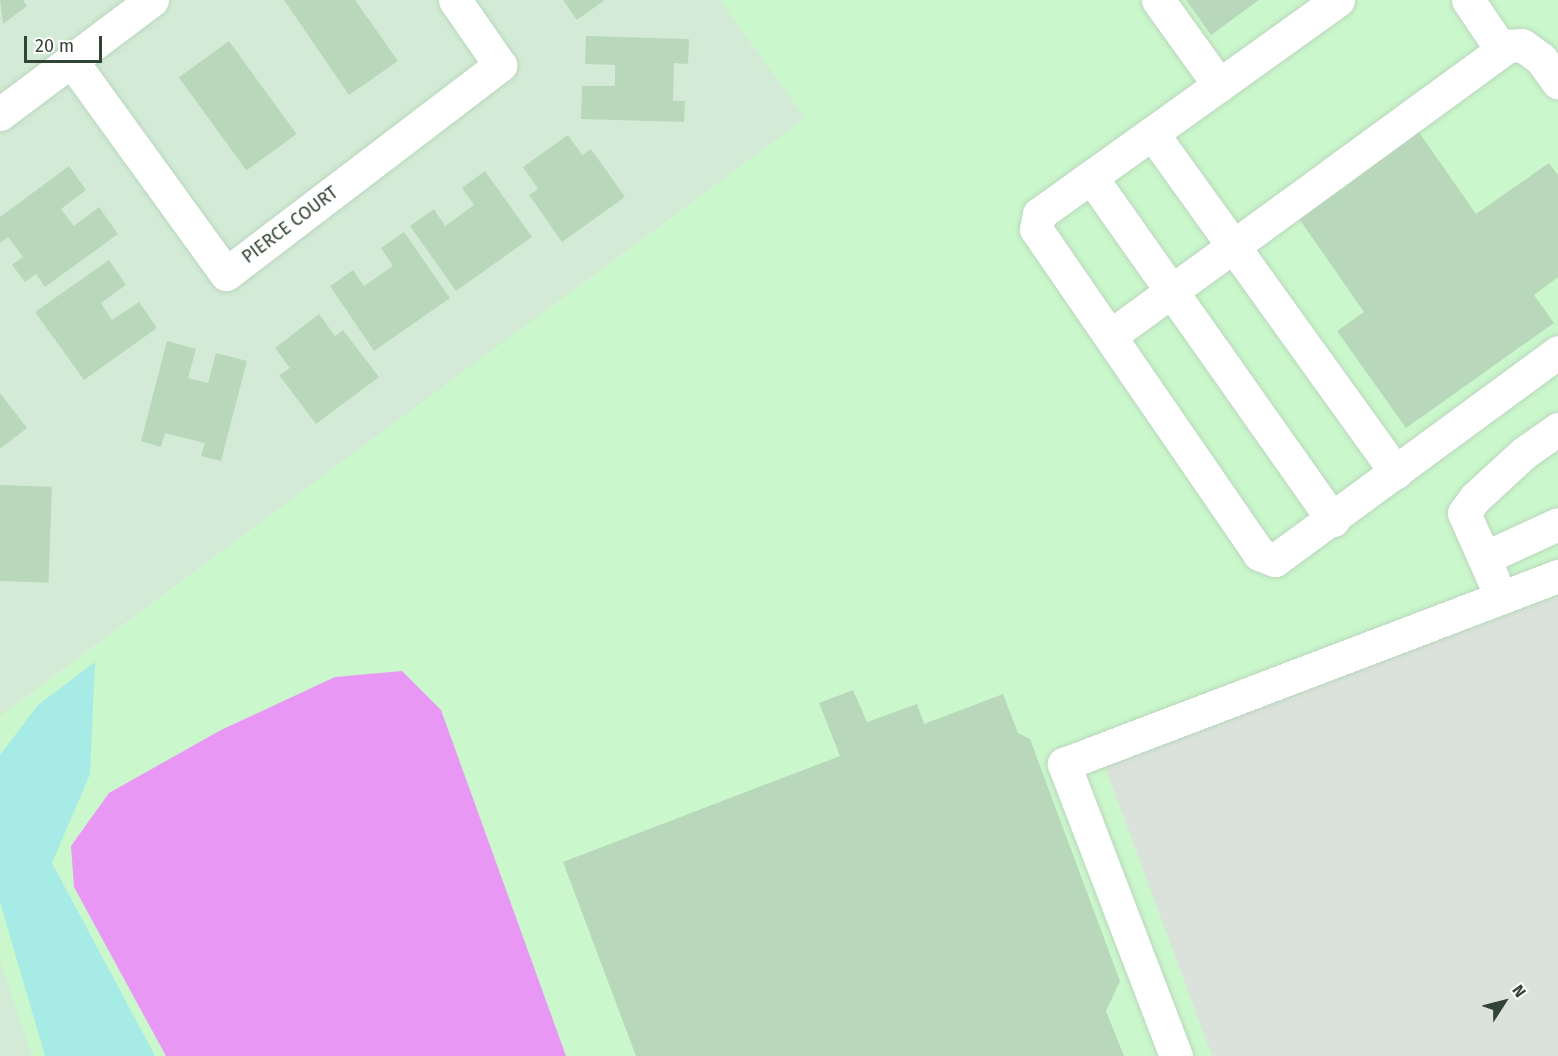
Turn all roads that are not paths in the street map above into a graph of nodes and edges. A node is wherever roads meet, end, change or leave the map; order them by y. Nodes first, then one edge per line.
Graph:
1 (152, 0) edge
2 (455, 0) edge
3 (1158, 0) edge
4 (1338, 0) edge
5 (1468, 0) edge
6 (1507, 46) junction
7 (71, 60) junction
8 (1558, 82) edge
9 (1219, 85) junction
10 (0, 114) edge
11 (1152, 133) junction
12 (1090, 177) junction
13 (1233, 246) junction
14 (1171, 291) junction
15 (1110, 336) junction
16 (1558, 352) edge
17 (1558, 429) edge
18 (1396, 473) junction
19 (1334, 520) junction
20 (1558, 524) edge
21 (1484, 558) junction
22 (1558, 576) edge
23 (1501, 597) junction
24 (1176, 1056) edge

1 - 7 street
2 - 7 street, PIERCE COURT
3 - 9 street
4 - 9 street
5 - 6 street
6 - 8 street
6 - 13 street
7 - 10 street
9 - 11 street
11 - 12 street
11 - 13 street
12 - 14 street
12 - 15 street
13 - 14 street
13 - 18 street
14 - 15 street
14 - 19 street
15 - 19 street
16 - 18 street
17 - 21 street
18 - 19 street
20 - 21 street
21 - 23 street
22 - 23 street
23 - 24 street

